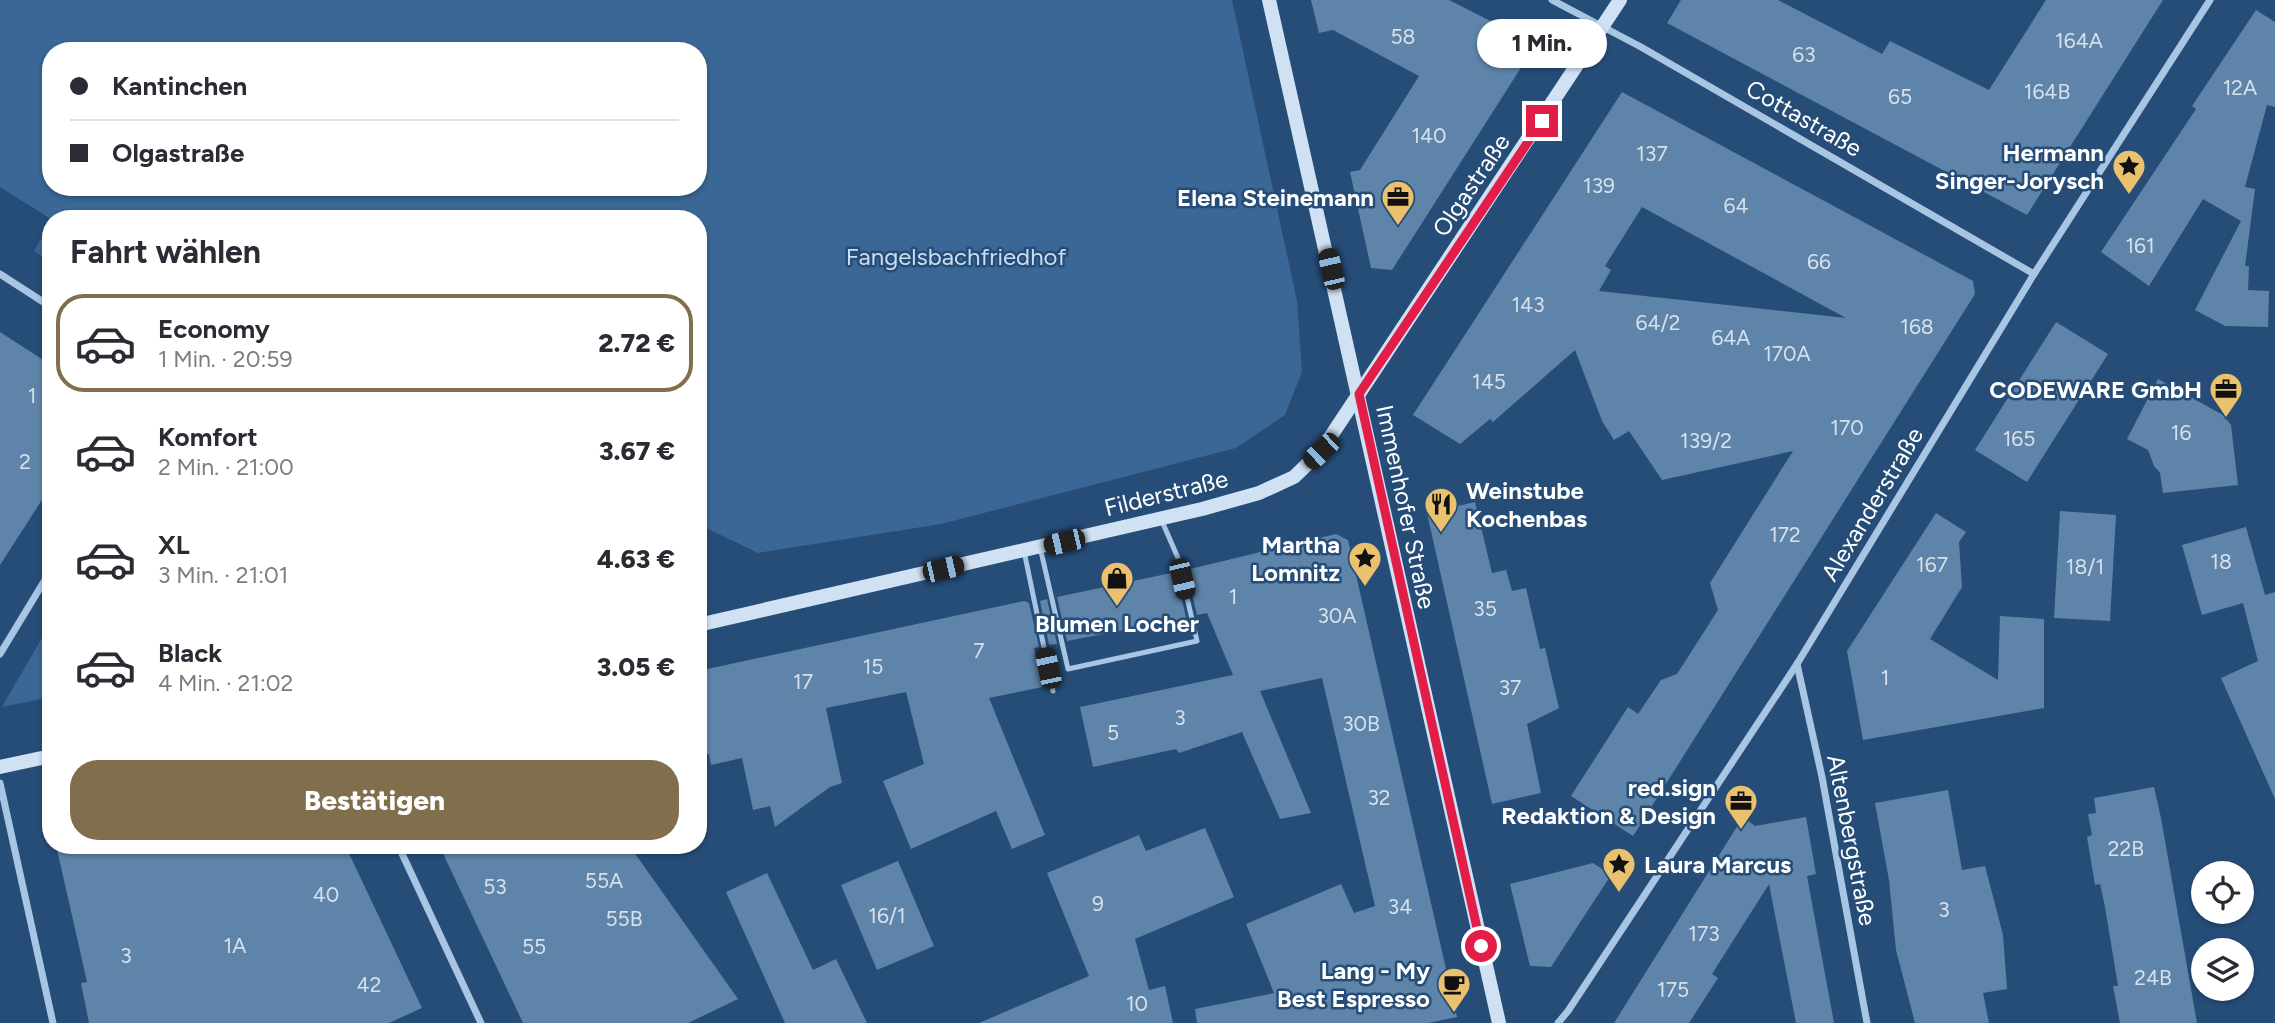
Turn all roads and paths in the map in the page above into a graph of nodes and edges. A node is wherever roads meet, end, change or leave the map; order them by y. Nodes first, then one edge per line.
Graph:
1 (1269, 0) edge
2 (1552, 0) edge
3 (1620, 0) edge
4 (2210, 0) edge
5 (1603, 28) junction
6 (0, 274) edge
7 (2034, 274) junction
8 (42, 301) edge
9 (1359, 394) junction
10 (1161, 518) junction
11 (1040, 547) junction
12 (1024, 551) junction
13 (42, 585) edge
14 (707, 623) edge
15 (0, 654) edge
16 (1797, 664) junction
17 (1053, 691) dead end
18 (42, 759) edge
19 (0, 766) edge
20 (0, 783) edge
21 (402, 854) edge
22 (53, 1023) edge
23 (481, 1023) edge
24 (1499, 1023) edge
25 (1558, 1023) edge
26 (1867, 1023) edge

1 - 9 street, Immenhofer Straße
2 - 5 street, Cottastraße
3 - 5 street, Olgastraße
4 - 7 street, Alexanderstraße
5 - 7 street, Cottastraße
5 - 9 street, Olgastraße
6 - 8 street
7 - 16 street, Alexanderstraße
9 - 10 street, Filderstraße
9 - 24 street, Immenhofer Straße
10 - 11 street, Filderstraße
10 - 11 lane
11 - 12 street, Filderstraße
12 - 14 street, Filderstraße
12 - 17 lane
13 - 15 street
16 - 25 street, Alexanderstraße
16 - 26 street, Altenbergstraße
18 - 19 street
20 - 22 street
21 - 23 street

